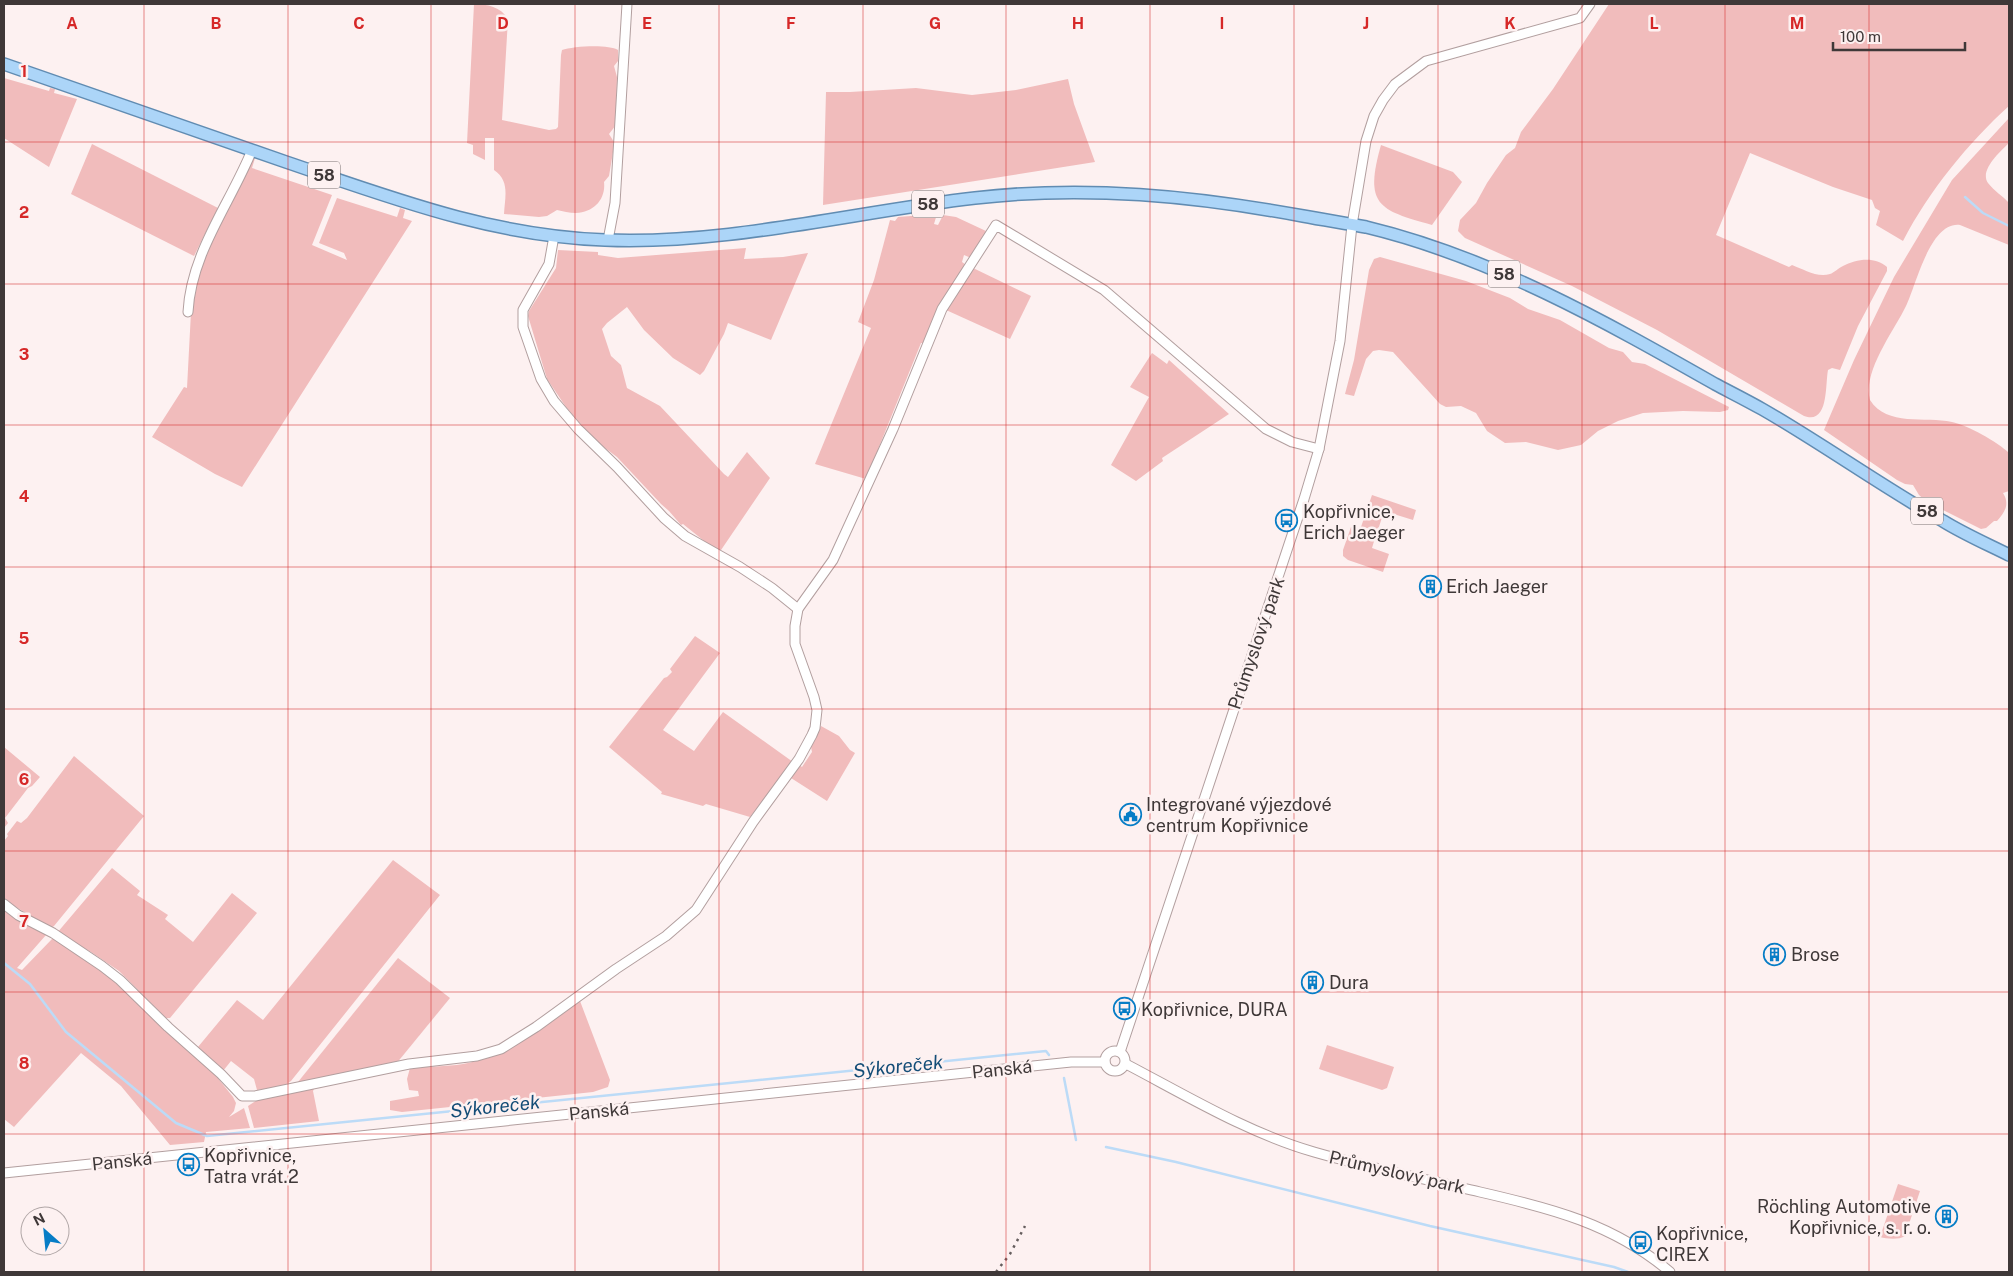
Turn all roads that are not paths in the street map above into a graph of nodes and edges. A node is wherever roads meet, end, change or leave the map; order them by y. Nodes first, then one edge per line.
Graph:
1 (627, 4) edge
2 (1590, 4) edge
3 (4, 64) edge
4 (252, 150) junction
5 (1352, 225) junction
6 (554, 236) junction
7 (608, 240) junction
8 (188, 312) dead end
9 (1318, 449) junction
10 (2009, 555) edge
11 (798, 609) junction
12 (4, 904) edge
13 (1120, 1052) junction
14 (1105, 1062) junction
15 (1126, 1064) junction
16 (4, 1173) edge
17 (1670, 1272) edge

1 - 7 street
2 - 5 street, Průmyslový park
3 - 4 main road, 58
4 - 6 main road, 58
4 - 8 street
5 - 7 main road, 58
5 - 9 street, Průmyslový park
5 - 10 main road, 58
6 - 7 main road, 58
6 - 11 street
9 - 11 street
9 - 13 street, Průmyslový park
11 - 12 street
13 - 14 street
13 - 15 street
14 - 15 street
14 - 16 street, Panská
15 - 17 street, Průmyslový park

